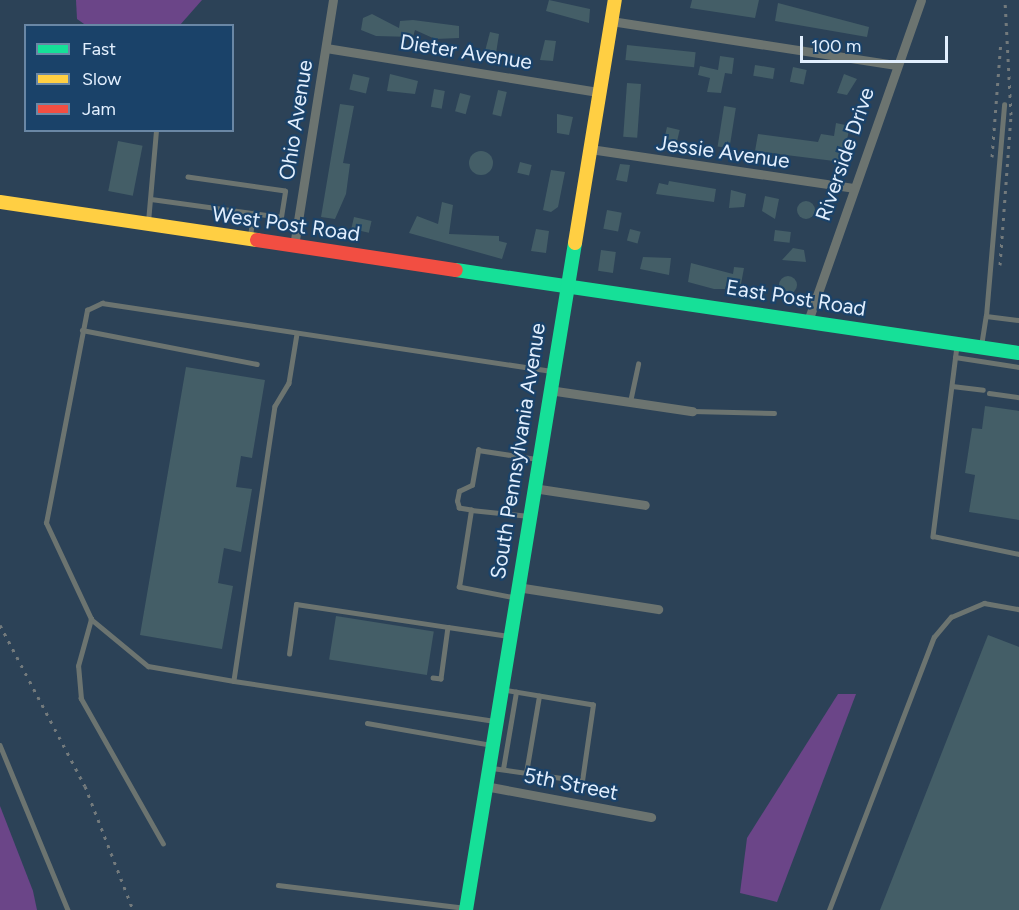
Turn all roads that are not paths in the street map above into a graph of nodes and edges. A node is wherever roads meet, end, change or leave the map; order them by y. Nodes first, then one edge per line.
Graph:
1 (333, 0) edge
2 (615, 0) edge
3 (921, 0) edge
4 (611, 21) junction
5 (326, 48) junction
6 (894, 64) junction
7 (599, 92) junction
8 (1004, 105) dead end
9 (156, 132) edge
10 (590, 149) junction
11 (188, 177) dead end
12 (853, 188) junction
13 (151, 199) junction
14 (0, 202) edge
15 (253, 213) junction
16 (148, 225) junction
17 (249, 241) junction
18 (294, 246) junction
19 (567, 285) junction
20 (986, 316) junction
21 (1019, 319) edge
22 (808, 321) junction
23 (82, 330) junction
24 (297, 334) junction
25 (981, 347) junction
26 (956, 350) junction
27 (1019, 353) edge
28 (257, 364) dead end
29 (638, 364) dead end
30 (1019, 367) edge
31 (553, 371) junction
32 (952, 386) junction
33 (549, 390) junction
34 (1019, 398) edge
35 (630, 402) junction
36 (692, 411) joint
37 (774, 414) dead end
38 (538, 459) junction
39 (533, 488) junction
40 (645, 506) dead end
41 (471, 510) junction
42 (529, 516) junction
43 (1019, 554) edge
44 (516, 593) junction
45 (658, 609) dead end
46 (1019, 609) edge
47 (91, 619) junction
48 (448, 627) junction
49 (509, 636) junction
50 (289, 654) dead end
51 (433, 678) dead end
52 (234, 681) junction
53 (501, 690) junction
54 (516, 692) junction
55 (539, 696) junction
56 (496, 721) junction
57 (366, 723) dead end
58 (0, 745) edge
59 (492, 745) junction
60 (488, 767) junction
61 (503, 769) junction
62 (526, 773) junction
63 (485, 786) junction
64 (651, 817) dead end
65 (163, 844) dead end
66 (278, 885) dead end
67 (466, 909) edge
68 (68, 910) edge
69 (829, 910) edge

1 - 5 street, Ohio Avenue
2 - 4 street, South Pennsylvania Avenue
3 - 6 street, Riverside Drive
4 - 6 street
4 - 7 street, South Pennsylvania Avenue
5 - 7 street, Dieter Avenue
5 - 18 street, Ohio Avenue
6 - 12 street, Riverside Drive
7 - 10 street, South Pennsylvania Avenue
8 - 20 lane
9 - 13 lane
10 - 12 street, Jessie Avenue
10 - 19 street, South Pennsylvania Avenue
11 - 15 lane
12 - 22 street, Riverside Drive
13 - 15 lane
13 - 16 lane
14 - 16 street, West Post Road
15 - 17 lane
16 - 17 street, West Post Road
17 - 18 street, West Post Road
18 - 19 street, West Post Road
19 - 22 street, East Post Road
19 - 31 street, South Pennsylvania Avenue
20 - 21 lane
20 - 25 lane
22 - 26 street, East Post Road
23 - 24 lane
23 - 28 lane
23 - 47 lane
24 - 31 lane
24 - 52 lane
25 - 26 street, East Post Road
25 - 27 street, East Post Road
26 - 30 lane
26 - 32 lane
29 - 35 lane
31 - 33 street, South Pennsylvania Avenue
32 - 34 lane
32 - 43 lane
33 - 35 street
33 - 38 street, South Pennsylvania Avenue
35 - 36 street
36 - 37 lane
38 - 39 street, South Pennsylvania Avenue
38 - 41 lane
39 - 40 street
39 - 42 street, South Pennsylvania Avenue
41 - 42 lane
41 - 44 lane
42 - 44 street, South Pennsylvania Avenue
44 - 45 street
44 - 49 street, South Pennsylvania Avenue
46 - 69 lane
47 - 52 lane
47 - 65 lane
48 - 49 lane
48 - 50 lane
48 - 51 lane
49 - 53 street, South Pennsylvania Avenue
52 - 56 lane
53 - 54 lane
53 - 56 street, South Pennsylvania Avenue
54 - 55 lane
54 - 61 lane
55 - 62 lane
55 - 62 lane
56 - 59 street, South Pennsylvania Avenue
57 - 59 lane
58 - 68 lane
59 - 60 street, South Pennsylvania Avenue
60 - 61 lane
60 - 63 street, South Pennsylvania Avenue
61 - 62 lane
63 - 64 street, 5th Street
63 - 67 street, South Pennsylvania Avenue
66 - 67 lane

